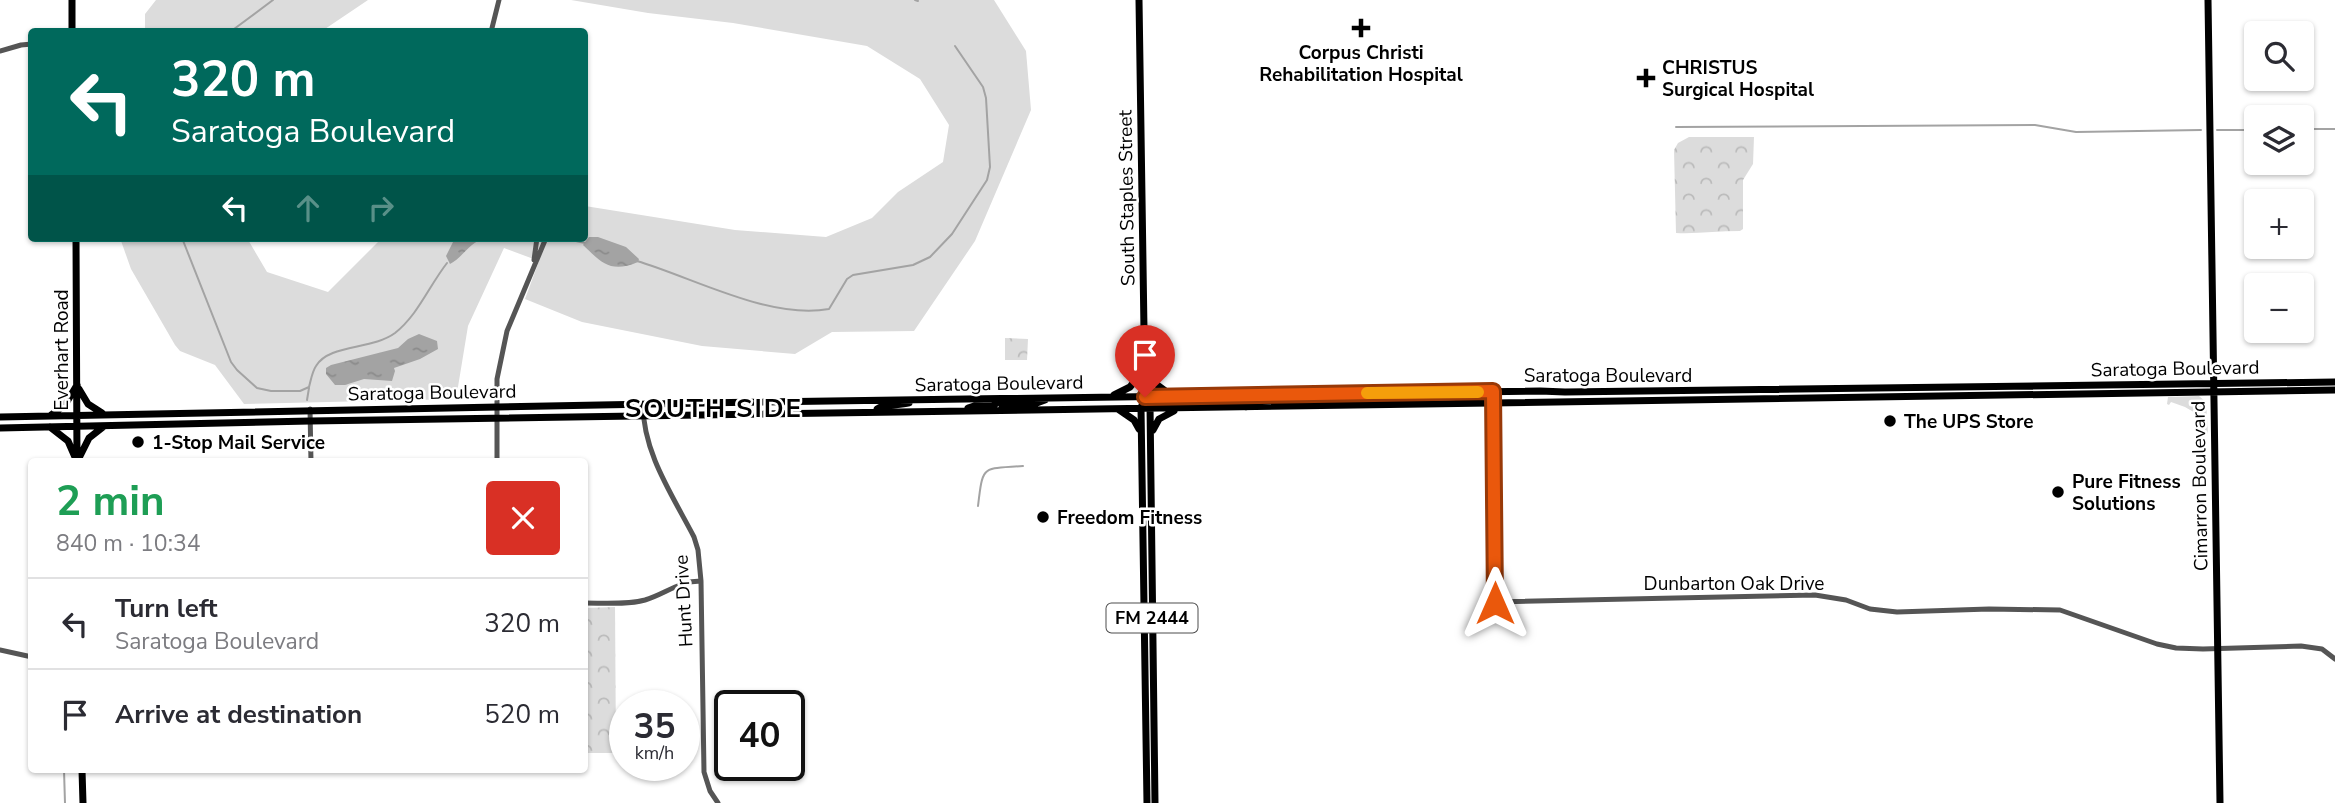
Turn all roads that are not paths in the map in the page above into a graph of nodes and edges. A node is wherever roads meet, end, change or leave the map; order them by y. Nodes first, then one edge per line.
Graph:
1 (72, 0) edge
2 (499, 0) edge
3 (1139, 0) edge
4 (2208, 0) edge
5 (72, 28) edge
6 (492, 28) edge
7 (28, 44) edge
8 (0, 51) edge
9 (76, 242) edge
10 (537, 242) edge
11 (544, 242) edge
12 (534, 263) junction
13 (1145, 369) junction
14 (2335, 382) edge
15 (77, 384) junction
16 (2018, 386) junction
17 (2041, 386) junction
18 (2213, 387) junction
19 (2335, 390) edge
20 (1493, 391) junction
21 (1695, 391) junction
22 (1852, 392) junction
23 (1311, 393) junction
24 (1404, 393) junction
25 (2001, 394) junction
26 (2024, 394) junction
27 (1175, 396) junction
28 (1109, 397) junction
29 (1145, 397) junction
30 (1052, 398) junction
31 (1001, 399) junction
32 (1665, 399) junction
33 (916, 400) junction
34 (873, 401) junction
35 (781, 402) junction
36 (1493, 402) junction
37 (643, 405) junction
38 (1371, 405) junction
39 (496, 407) junction
40 (1246, 407) junction
41 (1141, 408) junction
42 (1152, 408) junction
43 (1185, 408) junction
44 (1118, 409) junction
45 (310, 410) junction
46 (1002, 410) junction
47 (960, 411) junction
48 (877, 412) junction
49 (830, 413) junction
50 (105, 414) junction
51 (736, 414) junction
52 (77, 415) junction
53 (48, 416) junction
54 (643, 416) junction
55 (0, 417) edge
56 (496, 419) junction
57 (310, 421) junction
58 (77, 426) junction
59 (105, 426) junction
60 (49, 427) junction
61 (0, 428) edge
62 (1152, 433) junction
63 (1141, 434) junction
64 (75, 458) edge
65 (77, 458) edge
66 (79, 458) edge
67 (311, 458) edge
68 (497, 458) edge
69 (1143, 576) junction
70 (701, 581) junction
71 (1152, 589) junction
72 (588, 603) edge
73 (2217, 648) junction
74 (0, 650) edge
75 (28, 656) edge
76 (2335, 659) edge
77 (1145, 684) junction
78 (1154, 699) junction
79 (1145, 705) junction
80 (1154, 721) junction
81 (82, 773) edge
82 (83, 803) edge
83 (718, 803) edge
84 (1147, 803) edge
85 (1155, 803) edge
86 (2220, 803) edge

1 - 5 main road
2 - 6 street
3 - 13 main road, South Staples Street
4 - 18 main road, Cimarron Boulevard
7 - 8 street
9 - 15 main road, Everhart Road
10 - 12 street
11 - 12 street
12 - 39 street
13 - 27 main road
13 - 28 main road
13 - 29 main road, South Staples Street
14 - 18 main road, Saratoga Boulevard
15 - 50 main road
15 - 52 main road, Everhart Road
15 - 53 main road
16 - 17 main road, Saratoga Boulevard
16 - 22 main road, Saratoga Boulevard
16 - 25 main road
17 - 18 main road, Saratoga Boulevard
17 - 26 main road
18 - 19 main road, Saratoga Boulevard
18 - 26 main road, Saratoga Boulevard
18 - 73 main road, Cimarron Boulevard
20 - 21 main road, Saratoga Boulevard
20 - 24 main road, Saratoga Boulevard
20 - 36 street
21 - 22 main road, Saratoga Boulevard
21 - 32 main road
22 - 25 main road, Saratoga Boulevard
22 - 32 main road, Saratoga Boulevard
23 - 24 main road, Saratoga Boulevard
23 - 27 main road, Saratoga Boulevard
23 - 40 main road
24 - 38 main road
25 - 26 main road, Saratoga Boulevard
27 - 29 main road, Saratoga Boulevard
28 - 29 main road, Saratoga Boulevard
28 - 30 main road, Saratoga Boulevard
29 - 41 main road, South Staples Street / FM 2444
29 - 42 main road
30 - 31 main road, Saratoga Boulevard
30 - 46 main road
31 - 33 main road, Saratoga Boulevard
31 - 47 main road
32 - 36 main road, Saratoga Boulevard
33 - 34 main road, Saratoga Boulevard
33 - 48 main road
34 - 35 main road, Saratoga Boulevard
34 - 49 main road
35 - 37 main road, Saratoga Boulevard
35 - 51 main road
36 - 38 main road, Saratoga Boulevard
36 - 73 street, Dunbarton Oak Drive
37 - 39 main road, Saratoga Boulevard
37 - 54 street, Hunt Drive
38 - 40 main road, Saratoga Boulevard
39 - 45 main road, Saratoga Boulevard
39 - 56 street
40 - 43 main road, Saratoga Boulevard
41 - 42 main road, Saratoga Boulevard
41 - 44 main road, Saratoga Boulevard
41 - 63 main road, South Staples Street / FM 2444
42 - 43 main road, Saratoga Boulevard
42 - 62 main road, FM 2444
43 - 62 main road
44 - 46 main road, Saratoga Boulevard
44 - 63 main road
45 - 50 main road, Saratoga Boulevard
45 - 57 street
46 - 47 main road, Saratoga Boulevard
47 - 48 main road, Saratoga Boulevard
48 - 49 main road, Saratoga Boulevard
49 - 51 main road, Saratoga Boulevard
50 - 52 main road, Saratoga Boulevard
51 - 54 main road, Saratoga Boulevard
52 - 53 main road, Saratoga Boulevard
52 - 58 main road, Everhart Road
53 - 55 main road, Saratoga Boulevard
54 - 56 main road, Saratoga Boulevard
54 - 70 street, Hunt Drive
56 - 57 main road, Saratoga Boulevard
56 - 68 street
57 - 59 main road, Saratoga Boulevard
57 - 67 street
58 - 59 main road, Saratoga Boulevard
58 - 60 main road, Saratoga Boulevard
58 - 65 main road, Everhart Road
59 - 66 main road
60 - 61 main road, Saratoga Boulevard
60 - 64 main road
62 - 71 main road, FM 2444
63 - 69 main road, South Staples Street / FM 2444
69 - 71 main road
69 - 77 main road, South Staples Street / FM 2444
70 - 72 street
70 - 83 street, Hunt Drive
71 - 78 main road, FM 2444
73 - 76 street, Dunbarton Oak Drive
73 - 86 main road, Cimarron Boulevard
74 - 75 street
77 - 78 main road
77 - 79 main road, South Staples Street / FM 2444
78 - 80 main road, FM 2444
79 - 80 main road
79 - 84 main road, South Staples Street / FM 2444
80 - 85 main road, FM 2444
81 - 82 main road

